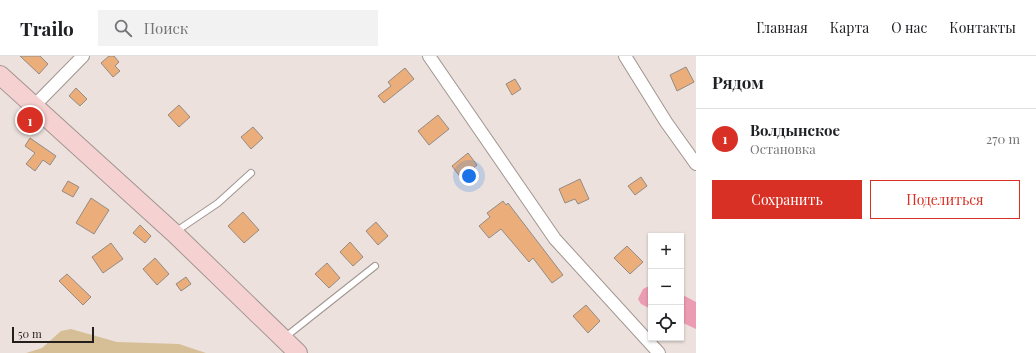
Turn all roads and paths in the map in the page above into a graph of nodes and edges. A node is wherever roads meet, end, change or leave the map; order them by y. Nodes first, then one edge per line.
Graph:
1 (83, 56) edge
2 (429, 56) edge
3 (625, 56) edge
4 (0, 75) edge
5 (34, 106) junction
6 (696, 164) edge
7 (251, 173) dead end
8 (174, 233) junction
9 (375, 266) dead end
10 (283, 338) junction
11 (298, 353) edge
12 (659, 353) edge

1 - 5 street
2 - 12 street
3 - 6 street
4 - 5 street
5 - 8 street
7 - 8 lane
8 - 10 street
9 - 10 lane
10 - 11 street

